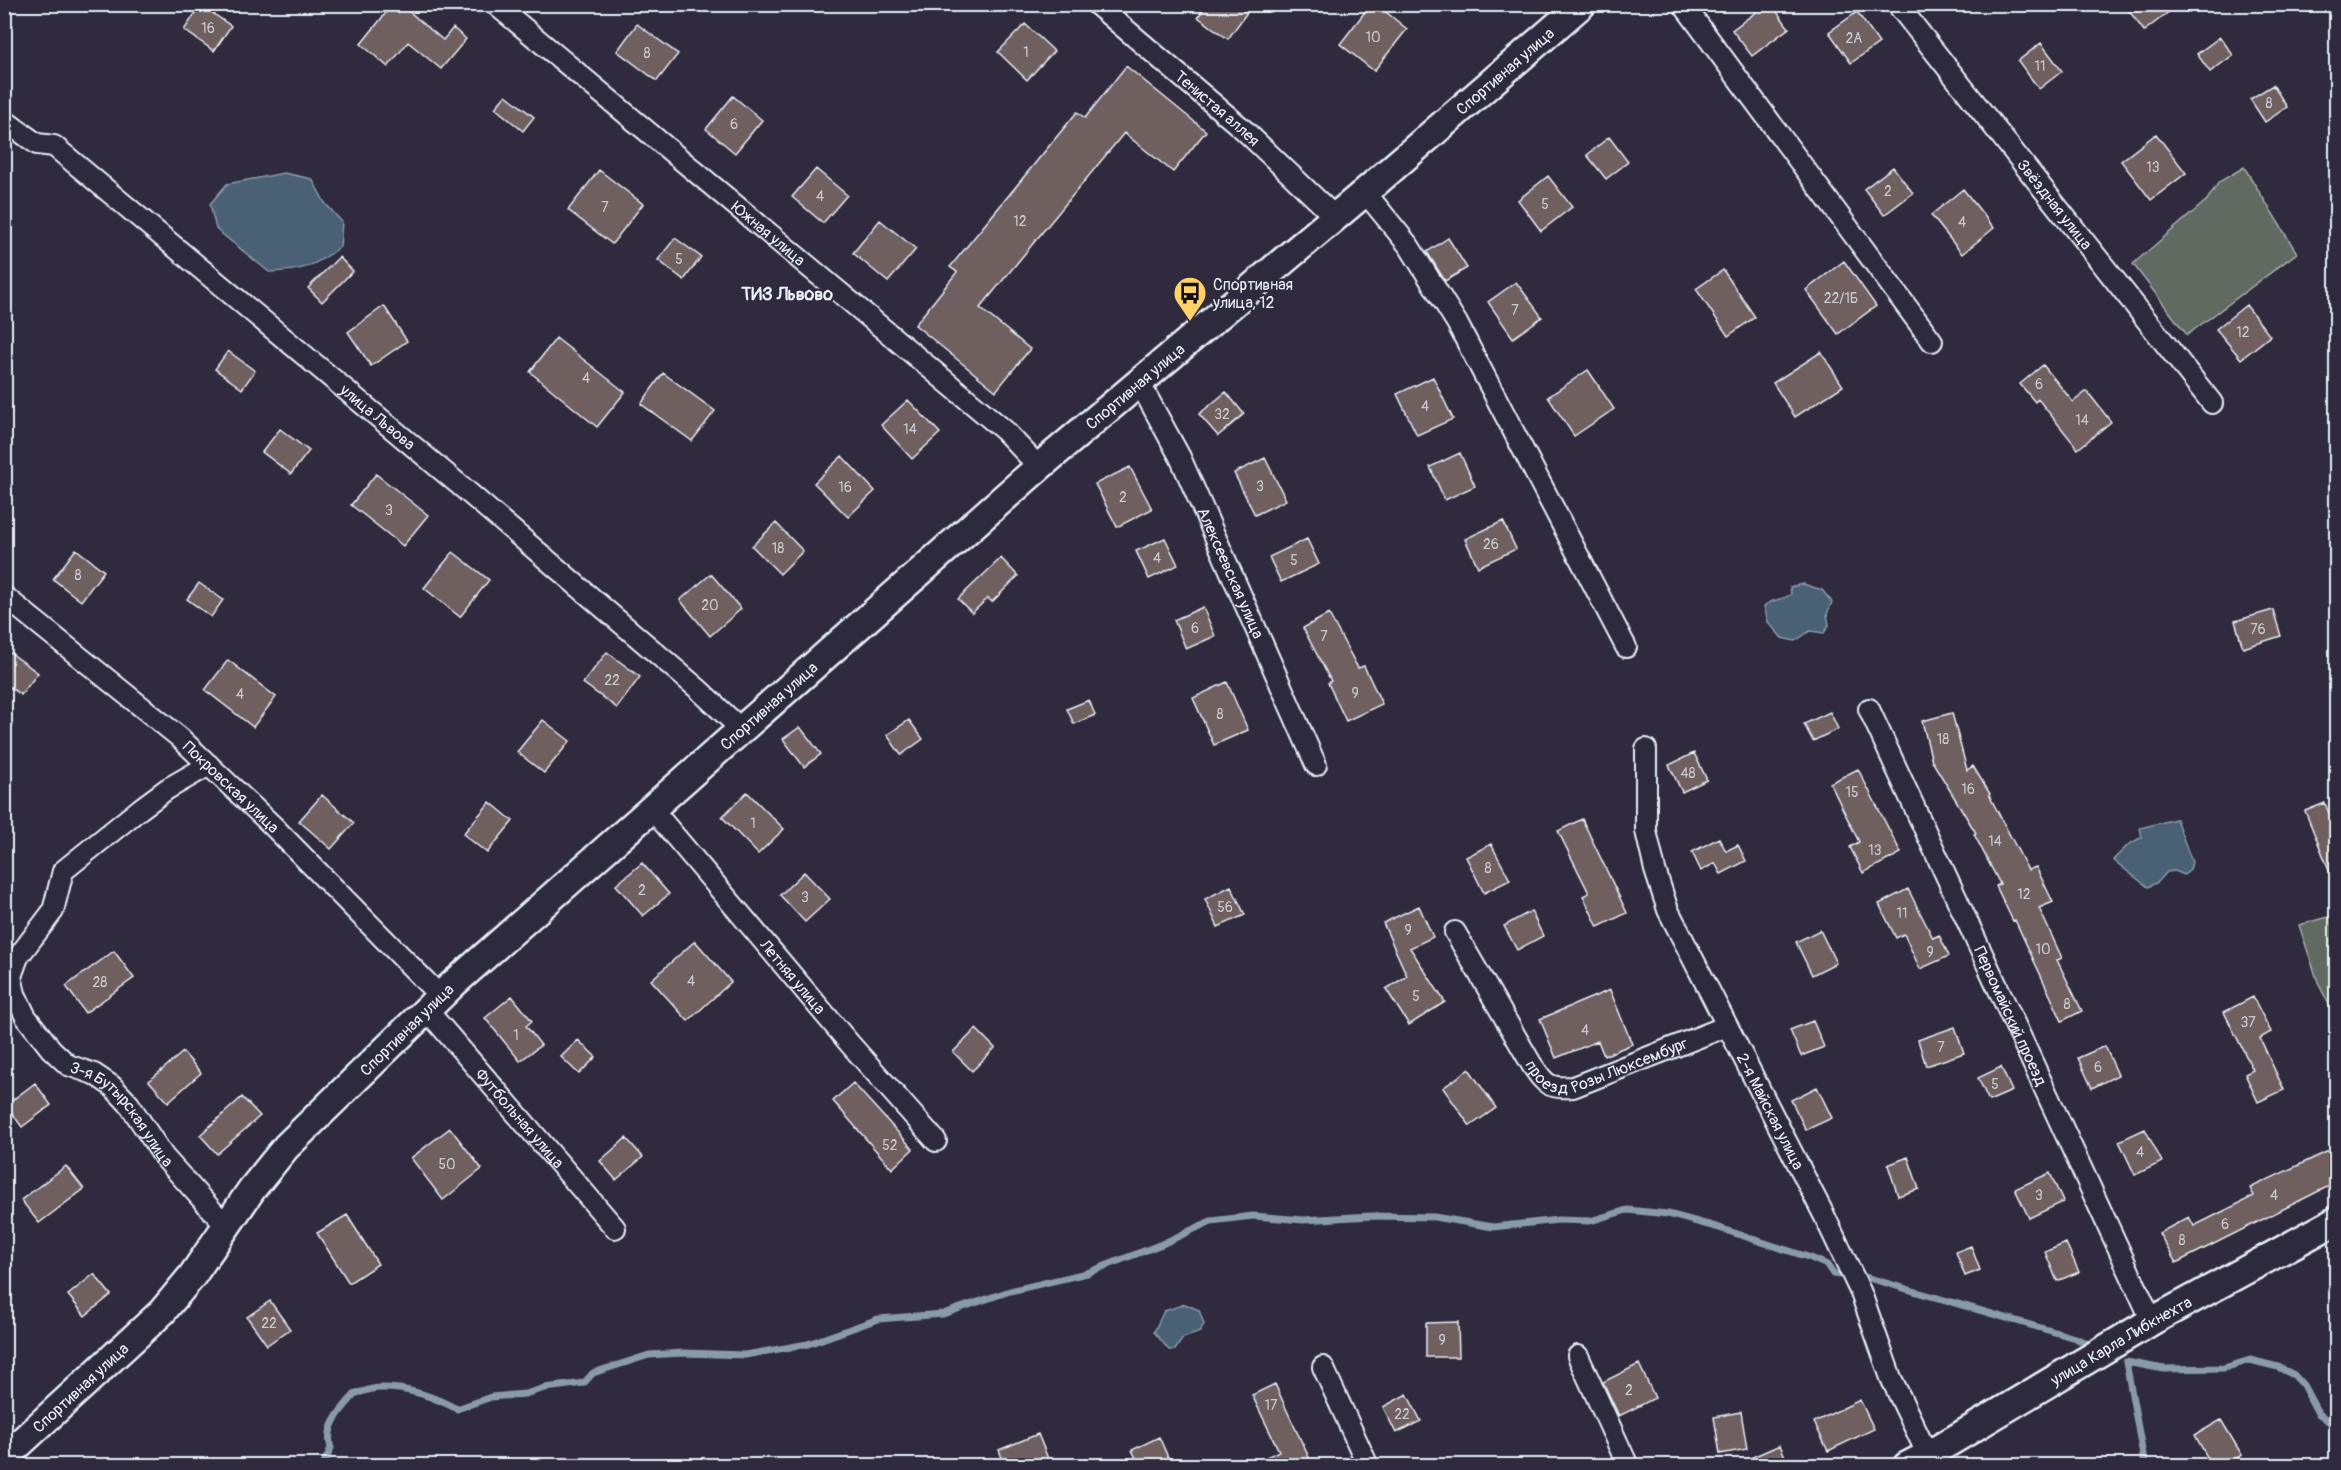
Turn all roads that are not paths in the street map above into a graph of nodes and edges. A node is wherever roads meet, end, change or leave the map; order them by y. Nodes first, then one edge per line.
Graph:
1 (495, 4) edge
2 (1096, 4) edge
3 (1582, 4) edge
4 (1683, 4) edge
5 (1897, 4) edge
6 (4, 120) edge
7 (1365, 192) junction
8 (1335, 217) junction
9 (1932, 341) dead end
10 (1139, 381) junction
11 (2212, 403) dead end
12 (1039, 467) junction
13 (4, 596) edge
14 (1626, 647) dead end
15 (1869, 709) dead end
16 (742, 730) junction
17 (1646, 749) dead end
18 (208, 765) junction
19 (1316, 765) dead end
20 (652, 809) junction
21 (1455, 932) dead end
22 (433, 1002) junction
23 (1727, 1026) junction
24 (936, 1141) dead end
25 (2337, 1221) edge
26 (227, 1227) junction
27 (615, 1228) dead end
28 (2152, 1321) junction
29 (1578, 1356) dead end
30 (1323, 1367) dead end
31 (4, 1458) edge
32 (1922, 1462) edge
33 (1368, 1466) edge
34 (1628, 1466) edge

1 - 12 street, Южная улица
2 - 8 street, Тенистая аллея
3 - 7 street, Спортивная улица
4 - 9 street
5 - 11 street, Звёздная улица
6 - 16 street, улица Львова
7 - 8 street, Спортивная улица
7 - 14 street
8 - 10 street, Спортивная улица
10 - 12 street, Спортивная улица
10 - 19 street, Алексеевская улица
12 - 16 street, Спортивная улица
13 - 18 street, Покровская улица
15 - 28 street, Первомайский проезд
16 - 20 street, Спортивная улица
17 - 23 street, 2-я Майская улица
18 - 22 street, Покровская улица
18 - 26 street, 3-я Бутырская улица
20 - 22 street, Спортивная улица
20 - 24 street, Летняя улица
21 - 23 street, проезд Розы Люксембург
22 - 26 street, Спортивная улица
22 - 27 street, Футбольная улица
23 - 32 street, 2-я Майская улица
25 - 28 street, улица Карла Либкнехта
26 - 31 street, Спортивная улица
28 - 32 street, улица Карла Либкнехта
29 - 34 street
30 - 33 street

